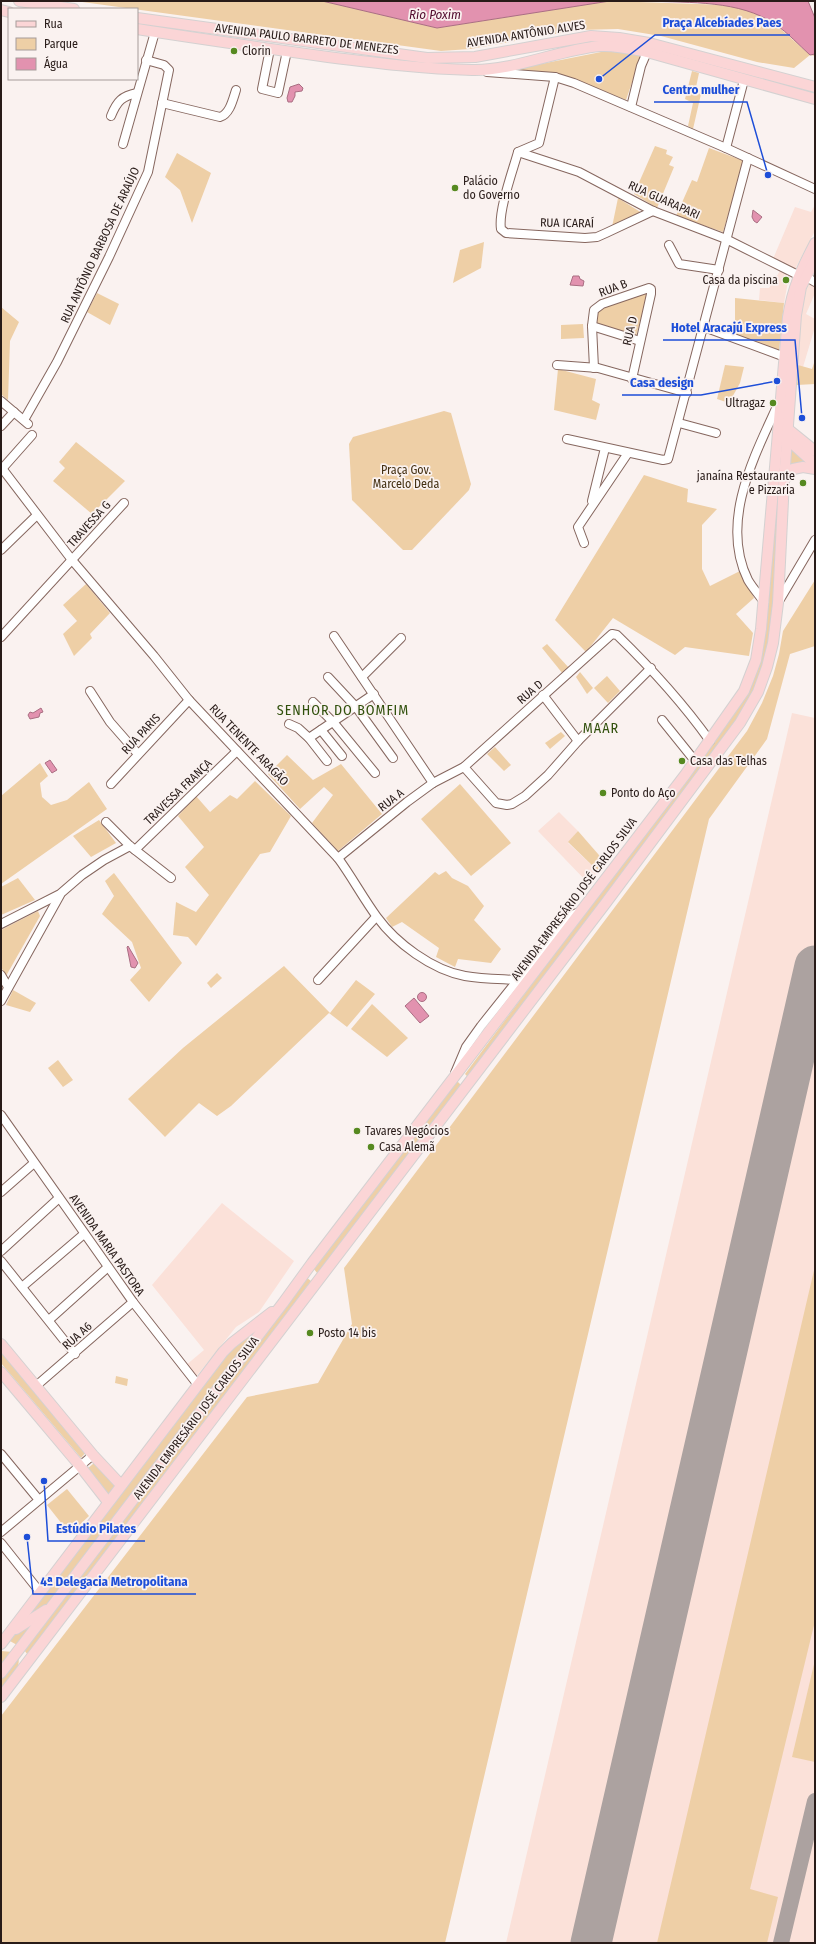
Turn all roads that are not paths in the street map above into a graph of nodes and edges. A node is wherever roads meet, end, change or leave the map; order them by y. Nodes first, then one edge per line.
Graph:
1 (18, 1) edge
2 (67, 8) edge
3 (138, 18) edge
4 (138, 29) edge
5 (155, 32) junction
6 (270, 49) junction
7 (287, 51) junction
8 (648, 52) junction
9 (452, 59) joint
10 (146, 60) junction
11 (475, 70) junction
12 (555, 78) junction
13 (744, 80) junction
14 (815, 87) edge
15 (236, 90) dead end
16 (137, 93) junction
17 (815, 99) edge
18 (162, 103) junction
19 (631, 107) junction
20 (111, 116) dead end
21 (539, 143) junction
22 (123, 144) dead end
23 (726, 148) junction
24 (518, 152) junction
25 (538, 158) junction
26 (748, 158) junction
27 (815, 189) edge
28 (653, 211) junction
29 (726, 239) junction
30 (815, 243) edge
31 (669, 245) dead end
32 (815, 260) edge
33 (719, 270) junction
34 (802, 276) junction
35 (815, 282) edge
36 (651, 289) joint
37 (592, 326) junction
38 (704, 327) junction
39 (640, 341) junction
40 (785, 357) junction
41 (556, 365) dead end
42 (594, 368) junction
43 (632, 379) junction
44 (687, 393) junction
45 (781, 397) junction
46 (1, 401) edge
47 (14, 412) junction
48 (679, 423) junction
49 (1, 426) edge
50 (783, 430) junction
51 (716, 433) dead end
52 (32, 435) dead end
53 (566, 439) dead end
54 (605, 448) junction
55 (815, 451) edge
56 (628, 453) junction
57 (815, 464) edge
58 (2, 468) edge
59 (815, 469) edge
60 (784, 480) junction
61 (124, 503) dead end
62 (591, 506) junction
63 (37, 515) junction
64 (815, 540) edge
65 (584, 543) dead end
66 (1, 550) edge
67 (72, 560) junction
68 (764, 602) junction
69 (778, 603) junction
70 (334, 636) dead end
71 (1, 637) edge
72 (401, 638) dead end
73 (651, 668) junction
74 (328, 677) dead end
75 (362, 677) junction
76 (90, 691) dead end
77 (374, 694) junction
78 (543, 695) junction
79 (189, 700) junction
80 (313, 702) dead end
81 (356, 707) junction
82 (662, 720) dead end
83 (334, 722) junction
84 (289, 724) dead end
85 (321, 730) junction
86 (309, 738) junction
87 (578, 741) junction
88 (710, 741) junction
89 (238, 751) junction
90 (138, 754) junction
91 (342, 756) dead end
92 (394, 758) dead end
93 (327, 761) dead end
94 (695, 761) junction
95 (464, 767) junction
96 (375, 773) dead end
97 (433, 783) junction
98 (111, 784) dead end
99 (106, 822) dead end
100 (132, 848) junction
101 (338, 858) junction
102 (171, 878) dead end
103 (60, 894) junction
104 (37, 906) junction
105 (581, 911) junction
106 (376, 917) junction
107 (45, 921) junction
108 (1, 924) edge
109 (1, 975) edge
110 (318, 980) dead end
111 (517, 980) junction
112 (8, 987) junction
113 (1, 1001) edge
114 (497, 1013) junction
115 (456, 1075) junction
116 (468, 1084) junction
117 (1, 1115) edge
118 (34, 1163) junction
119 (1, 1191) edge
120 (59, 1198) junction
121 (84, 1234) junction
122 (1, 1251) edge
123 (1, 1261) edge
124 (108, 1267) junction
125 (304, 1273) junction
126 (316, 1283) junction
127 (22, 1287) junction
128 (132, 1302) junction
129 (283, 1303) junction
130 (48, 1320) junction
131 (1, 1344) edge
132 (75, 1354) junction
133 (1, 1372) edge
134 (198, 1385) junction
135 (36, 1386) junction
136 (1, 1454) edge
137 (93, 1455) junction
138 (80, 1466) junction
139 (121, 1485) junction
140 (39, 1500) junction
141 (108, 1502) junction
142 (2, 1528) edge
143 (1, 1543) edge
144 (40, 1592) junction
145 (52, 1607) junction
146 (10, 1632) junction
147 (1, 1645) edge
148 (18, 1651) junction
149 (24, 1664) junction
150 (1, 1674) edge
151 (1, 1697) edge

1 - 2 main road
3 - 9 main road, AVENIDA PAULO BARRETO DE MENEZES
4 - 5 main road, AVENIDA PAULO BARRETO DE MENEZES
5 - 6 main road, AVENIDA PAULO BARRETO DE MENEZES
5 - 10 street
6 - 7 main road, AVENIDA PAULO BARRETO DE MENEZES
6 - 7 street
7 - 11 main road, AVENIDA PAULO BARRETO DE MENEZES
8 - 11 main road, AVENIDA ANTÔNIO ALVES
8 - 13 main road, AVENIDA ANTÔNIO ALVES
8 - 19 street
9 - 14 main road, AVENIDA ANTÔNIO ALVES
10 - 16 street
10 - 18 street, RUA ANTÔNIO BARBOSA DE ARAÚJO
11 - 12 street
12 - 19 street
12 - 21 street
13 - 17 main road, AVENIDA ANTÔNIO ALVES
13 - 23 street
15 - 18 street
16 - 20 street
16 - 22 street
18 - 47 street, RUA ANTÔNIO BARBOSA DE ARAÚJO
19 - 23 street
21 - 24 street
21 - 25 street
23 - 26 street
24 - 25 street, RUA GUARAPARI
24 - 28 street, RUA ICARAÍ
25 - 28 street, RUA GUARAPARI
26 - 27 street
26 - 29 street
28 - 29 street, RUA GUARAPARI
29 - 33 street
29 - 34 street, RUA GUARAPARI
30 - 34 main road, AVENIDA EMPRESÁRIO JOSÉ CARLOS SILVA
31 - 33 street
32 - 34 main road, AVENIDA EMPRESÁRIO JOSÉ CARLOS SILVA
33 - 38 street
34 - 35 street, RUA GUARAPARI
34 - 40 main road, AVENIDA EMPRESÁRIO JOSÉ CARLOS SILVA
34 - 50 main road, AVENIDA EMPRESÁRIO JOSÉ CARLOS SILVA
36 - 37 street, RUA B
36 - 39 street, RUA D
37 - 39 street
37 - 42 street, RUA B
38 - 40 street
38 - 44 street
39 - 43 street, RUA D
40 - 45 main road, AVENIDA EMPRESÁRIO JOSÉ CARLOS SILVA
41 - 42 street
42 - 43 street
43 - 44 street
44 - 48 street
45 - 50 main road, AVENIDA EMPRESÁRIO JOSÉ CARLOS SILVA
45 - 68 street
46 - 47 street
47 - 49 street
48 - 51 street
48 - 56 street
50 - 55 main road
50 - 57 main road
50 - 60 main road, AVENIDA EMPRESÁRIO JOSÉ CARLOS SILVA
50 - 68 main road, AVENIDA EMPRESÁRIO JOSÉ CARLOS SILVA
52 - 58 street
53 - 54 street
54 - 56 street
54 - 62 street
56 - 62 street
58 - 63 street, RUA TENENTE ARAGÃO
59 - 60 main road
60 - 69 main road, AVENIDA EMPRESÁRIO JOSÉ CARLOS SILVA
61 - 67 street, TRAVESSA G
62 - 65 street
63 - 66 street
63 - 67 street, RUA TENENTE ARAGÃO
64 - 69 street
67 - 71 street, TRAVESSA G
67 - 79 street, RUA TENENTE ARAGÃO
68 - 88 main road, AVENIDA EMPRESÁRIO JOSÉ CARLOS SILVA
69 - 116 main road, AVENIDA EMPRESÁRIO JOSÉ CARLOS SILVA
70 - 75 street
72 - 75 street
73 - 78 street, RUA D
73 - 87 street
73 - 88 street
74 - 81 street
75 - 77 street
76 - 90 street
77 - 81 street
77 - 97 street
78 - 87 street
78 - 95 street, RUA D
79 - 89 street, RUA TENENTE ARAGÃO
79 - 90 street, RUA PARIS
80 - 83 street
81 - 83 street
81 - 92 street
82 - 94 street
83 - 85 street
83 - 96 street
84 - 86 street
85 - 86 street
85 - 91 street
86 - 93 street
87 - 95 street
88 - 94 main road, AVENIDA EMPRESÁRIO JOSÉ CARLOS SILVA
89 - 100 street, TRAVESSA FRANÇA
89 - 101 street, RUA TENENTE ARAGÃO
90 - 98 street, RUA PARIS
94 - 105 main road, AVENIDA EMPRESÁRIO JOSÉ CARLOS SILVA
95 - 97 street, RUA A
97 - 101 street, RUA A
99 - 100 street
100 - 102 street
100 - 103 street, TRAVESSA FRANÇA
101 - 106 street, RUA TENENTE ARAGÃO
103 - 104 street
103 - 107 street
104 - 107 street
104 - 108 street
105 - 111 street
105 - 114 main road, AVENIDA EMPRESÁRIO JOSÉ CARLOS SILVA
106 - 110 street
106 - 111 street, RUA TENENTE ARAGÃO
107 - 112 street
109 - 112 street
111 - 114 street
112 - 113 street
114 - 115 main road, AVENIDA EMPRESÁRIO JOSÉ CARLOS SILVA
115 - 116 main road
115 - 125 main road, AVENIDA EMPRESÁRIO JOSÉ CARLOS SILVA
116 - 126 main road, AVENIDA EMPRESÁRIO JOSÉ CARLOS SILVA
117 - 118 street, AVENIDA MARIA PASTORA
118 - 119 street
118 - 120 street, AVENIDA MARIA PASTORA
120 - 121 street, AVENIDA MARIA PASTORA
120 - 122 street
121 - 124 street, AVENIDA MARIA PASTORA
121 - 127 street
123 - 127 street
124 - 128 street, AVENIDA MARIA PASTORA
124 - 130 street
125 - 126 main road
125 - 129 main road, AVENIDA EMPRESÁRIO JOSÉ CARLOS SILVA
126 - 149 main road, AVENIDA EMPRESÁRIO JOSÉ CARLOS SILVA
127 - 130 street
128 - 132 street, RUA A6
128 - 134 street, AVENIDA MARIA PASTORA
129 - 134 main road, AVENIDA EMPRESÁRIO JOSÉ CARLOS SILVA
129 - 145 main road, AVENIDA EMPRESÁRIO JOSÉ CARLOS SILVA
130 - 132 street
131 - 135 main road
132 - 135 street, RUA A6
133 - 138 main road
134 - 139 main road, AVENIDA EMPRESÁRIO JOSÉ CARLOS SILVA
135 - 137 main road
136 - 140 street
137 - 138 street
137 - 139 main road
138 - 140 street
138 - 141 main road
139 - 141 main road, AVENIDA EMPRESÁRIO JOSÉ CARLOS SILVA
140 - 142 street
141 - 144 main road, AVENIDA EMPRESÁRIO JOSÉ CARLOS SILVA
143 - 144 street
144 - 146 main road, AVENIDA EMPRESÁRIO JOSÉ CARLOS SILVA
145 - 146 main road, AVENIDA EMPRESÁRIO JOSÉ CARLOS SILVA
145 - 148 main road, AVENIDA EMPRESÁRIO JOSÉ CARLOS SILVA
146 - 147 main road, AVENIDA EMPRESÁRIO JOSÉ CARLOS SILVA
147 - 148 main road, AVENIDA EMPRESÁRIO JOSÉ CARLOS SILVA
148 - 149 main road
148 - 150 main road, AVENIDA EMPRESÁRIO JOSÉ CARLOS SILVA
149 - 151 main road, AVENIDA EMPRESÁRIO JOSÉ CARLOS SILVA

